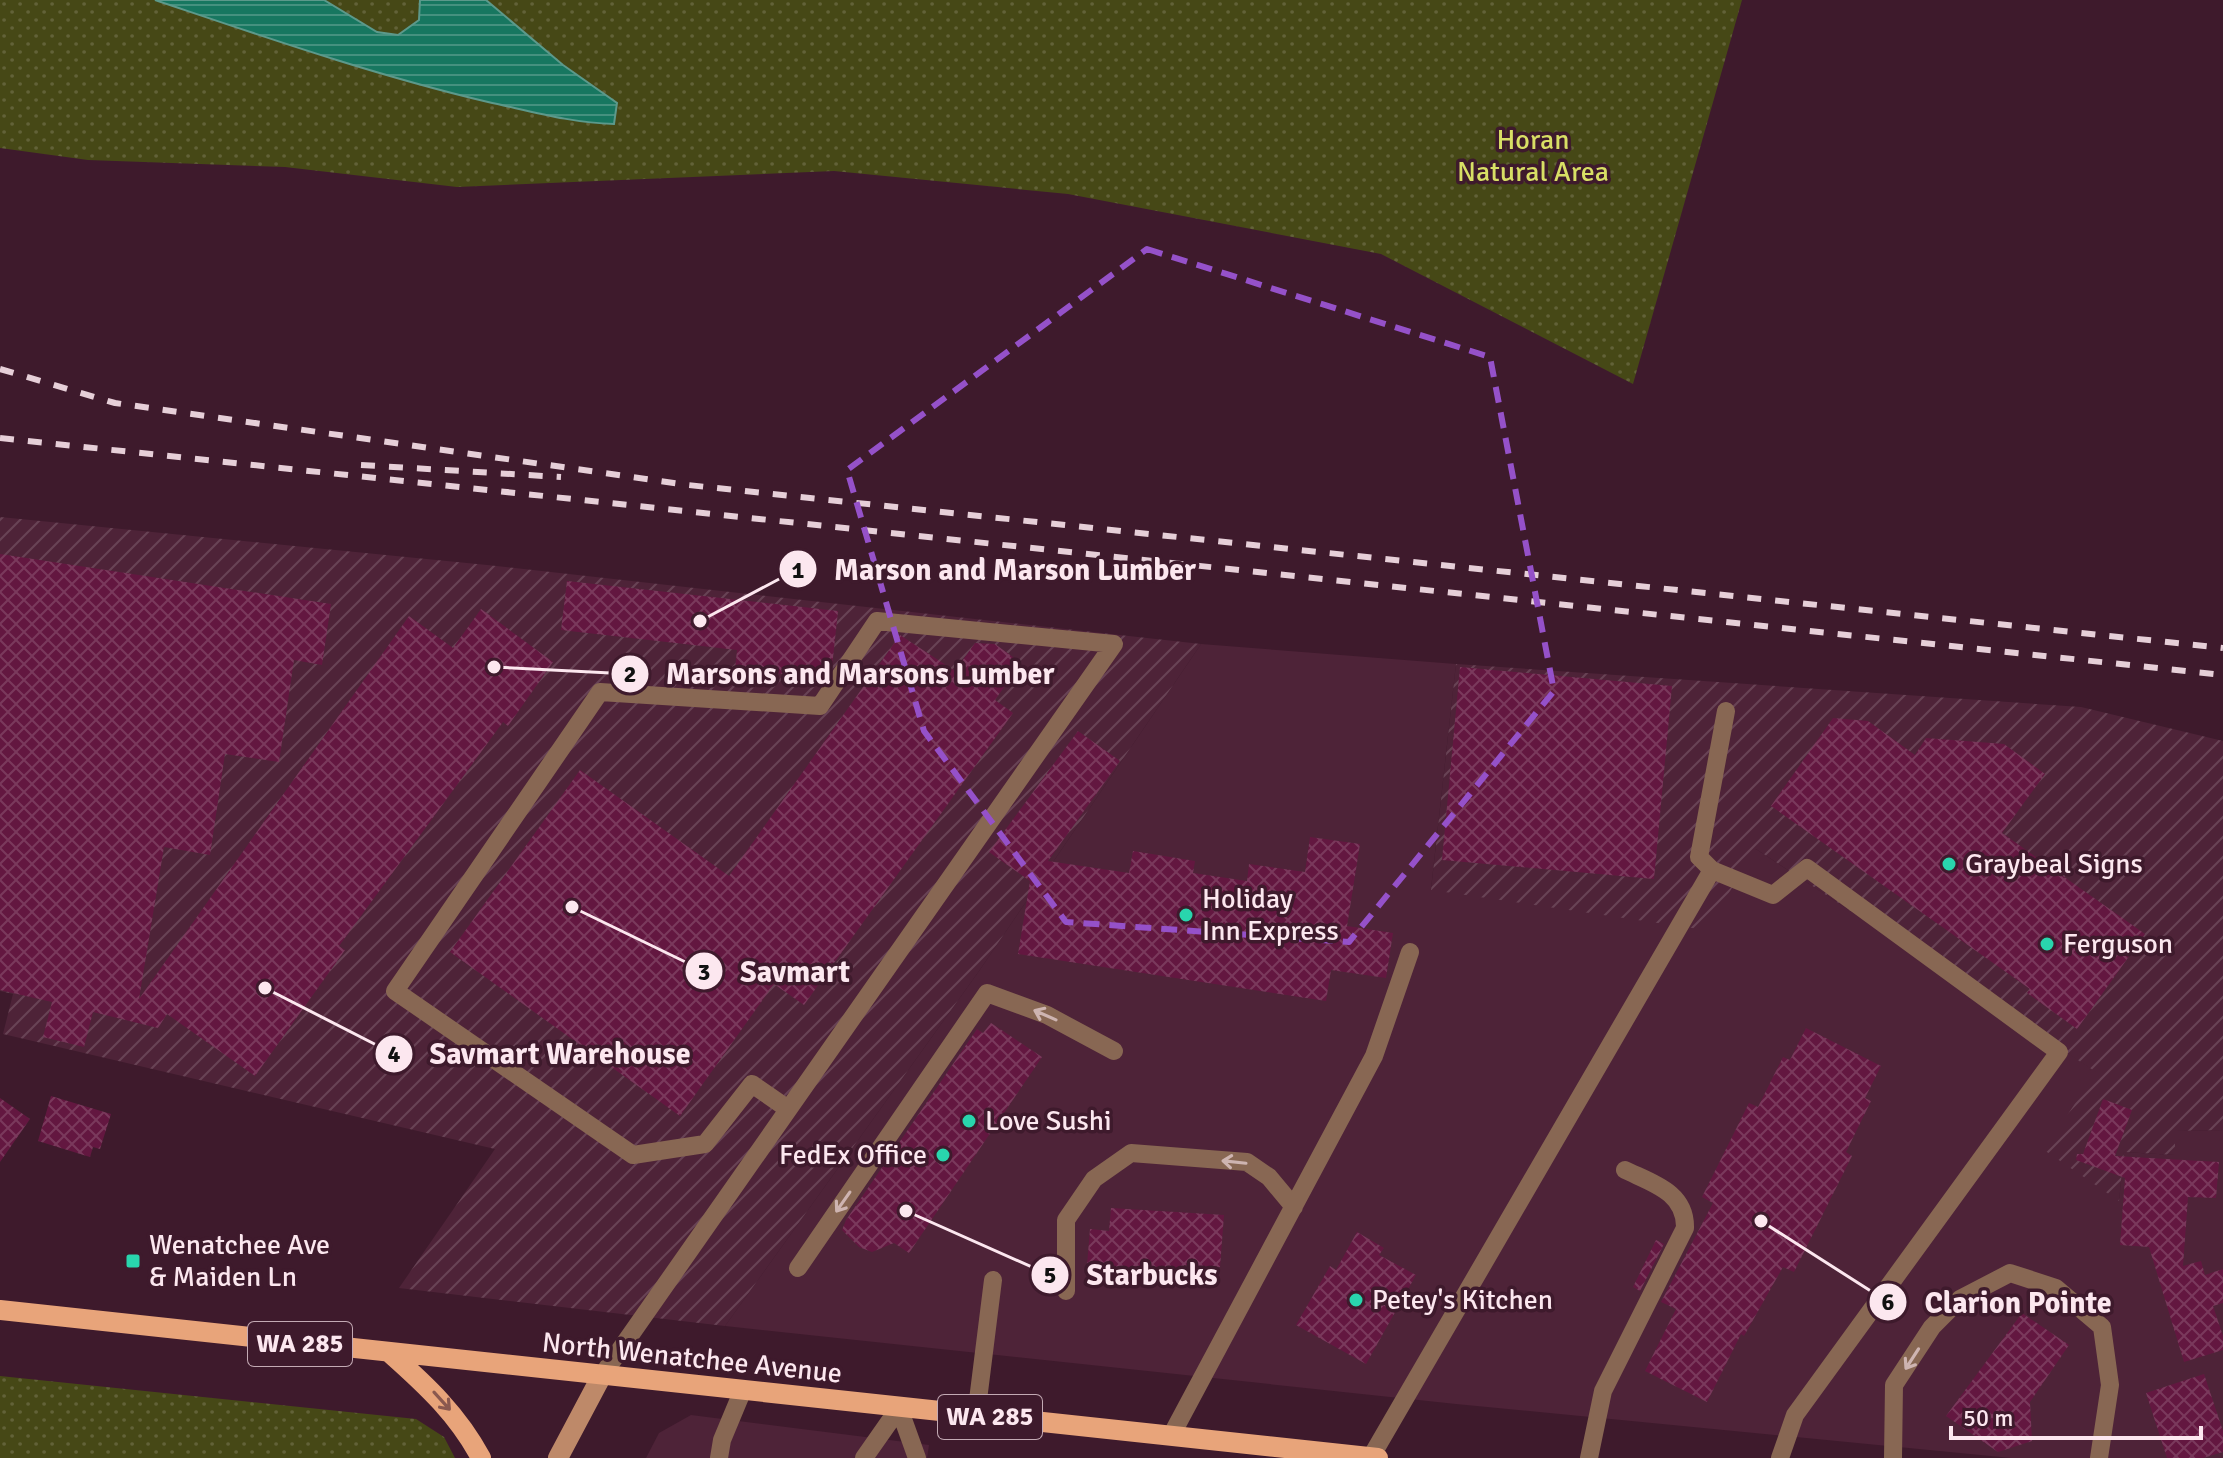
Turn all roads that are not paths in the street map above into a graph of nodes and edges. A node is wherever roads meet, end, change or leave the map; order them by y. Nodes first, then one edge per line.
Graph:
1 (1726, 711) dead end
2 (1712, 870) junction
3 (1410, 952) dead end
4 (1114, 1051) dead end
5 (788, 1109) junction
6 (1625, 1170) dead end
7 (1294, 1207) junction
8 (798, 1268) dead end
9 (993, 1280) dead end
10 (1066, 1291) dead end
11 (0, 1310) edge
12 (391, 1354) junction
13 (601, 1377) junction
14 (742, 1392) junction
15 (899, 1408) junction
16 (976, 1416) junction
17 (1171, 1436) junction
18 (1371, 1457) edge
19 (481, 1458) edge
20 (558, 1458) edge
21 (719, 1458) edge
22 (864, 1458) edge
23 (917, 1458) edge
24 (1378, 1458) edge
25 (1589, 1458) edge
26 (1780, 1458) edge
27 (1893, 1458) edge
28 (2099, 1458) edge

1 - 2 lane
2 - 18 lane
2 - 26 lane
3 - 7 lane
4 -> 8 lane
5 - 5 lane
5 - 13 lane
6 - 25 lane
7 -> 10 lane
7 - 17 lane
9 - 16 lane
11 - 12 main road, North Wenatchee Avenue / WA 285
12 - 13 main road, North Wenatchee Avenue / WA 285
12 -> 19 main road
13 - 14 main road, North Wenatchee Avenue / WA 285
13 - 20 main road
14 - 15 main road, North Wenatchee Avenue / WA 285
14 - 21 lane
15 - 16 main road, North Wenatchee Avenue / WA 285
15 - 22 lane
15 - 23 lane
16 - 17 main road, North Wenatchee Avenue / WA 285
17 - 18 main road, North Wenatchee Avenue / WA 285
18 - 24 main road, North Wenatchee Avenue / WA 285
28 -> 27 lane

